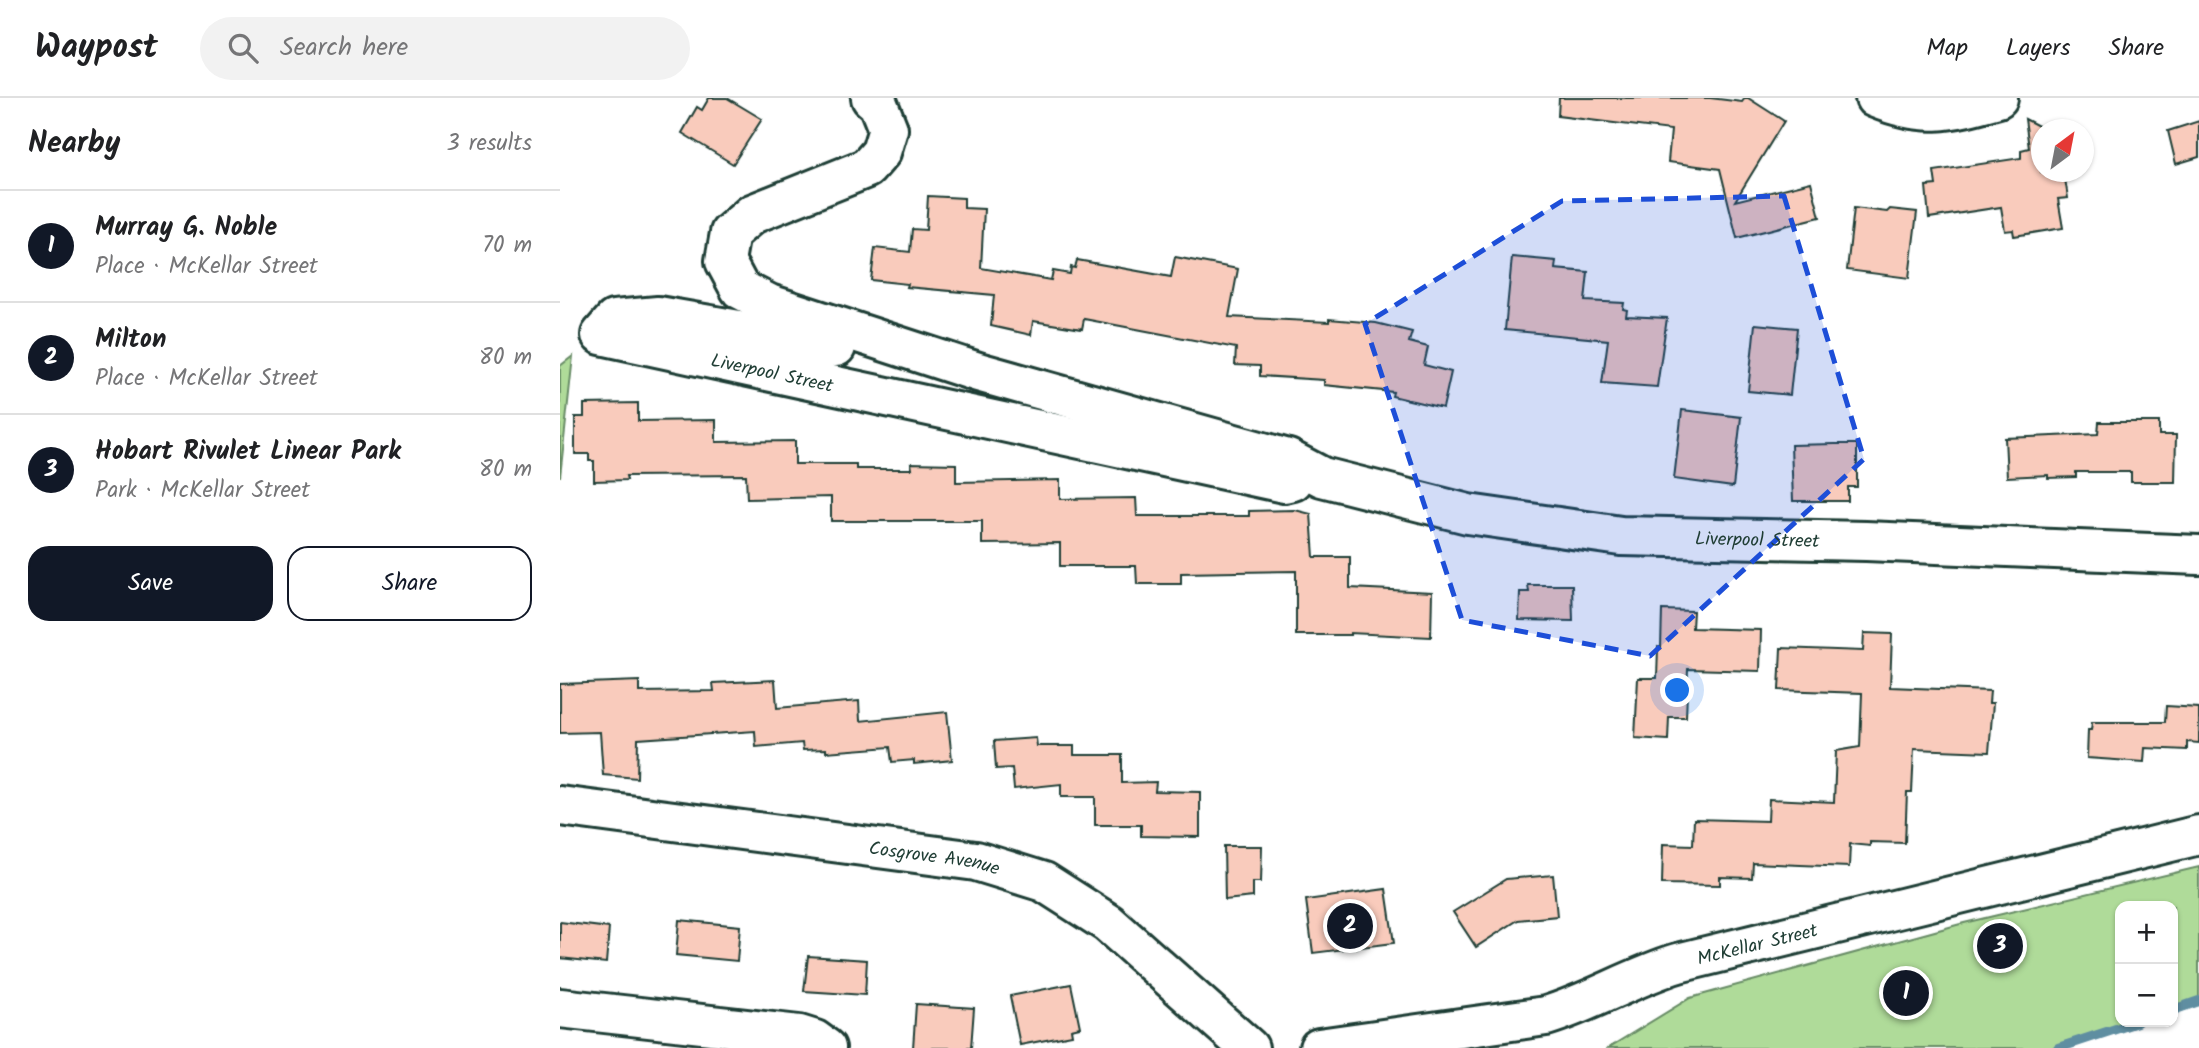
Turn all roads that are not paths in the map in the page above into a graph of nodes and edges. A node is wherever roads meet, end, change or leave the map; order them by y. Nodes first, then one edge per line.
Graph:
1 (871, 98) edge
2 (1875, 98) edge
3 (1998, 98) edge
4 (978, 372) junction
5 (1322, 477) junction
6 (2199, 555) edge
7 (560, 806) edge
8 (2199, 835) edge
9 (560, 1009) edge
10 (1548, 1032) edge
11 (826, 1048) edge
12 (1249, 1048) edge
13 (1319, 1048) edge

1 - 4 street, Liverpool Street
2 - 3 street
4 - 5 street, Liverpool Street
4 - 5 street, Liverpool Street
5 - 6 street, Liverpool Street
7 - 12 street, Cosgrove Avenue
8 - 10 street, McKellar Street
9 - 11 street
10 - 13 street, McKellar Street

